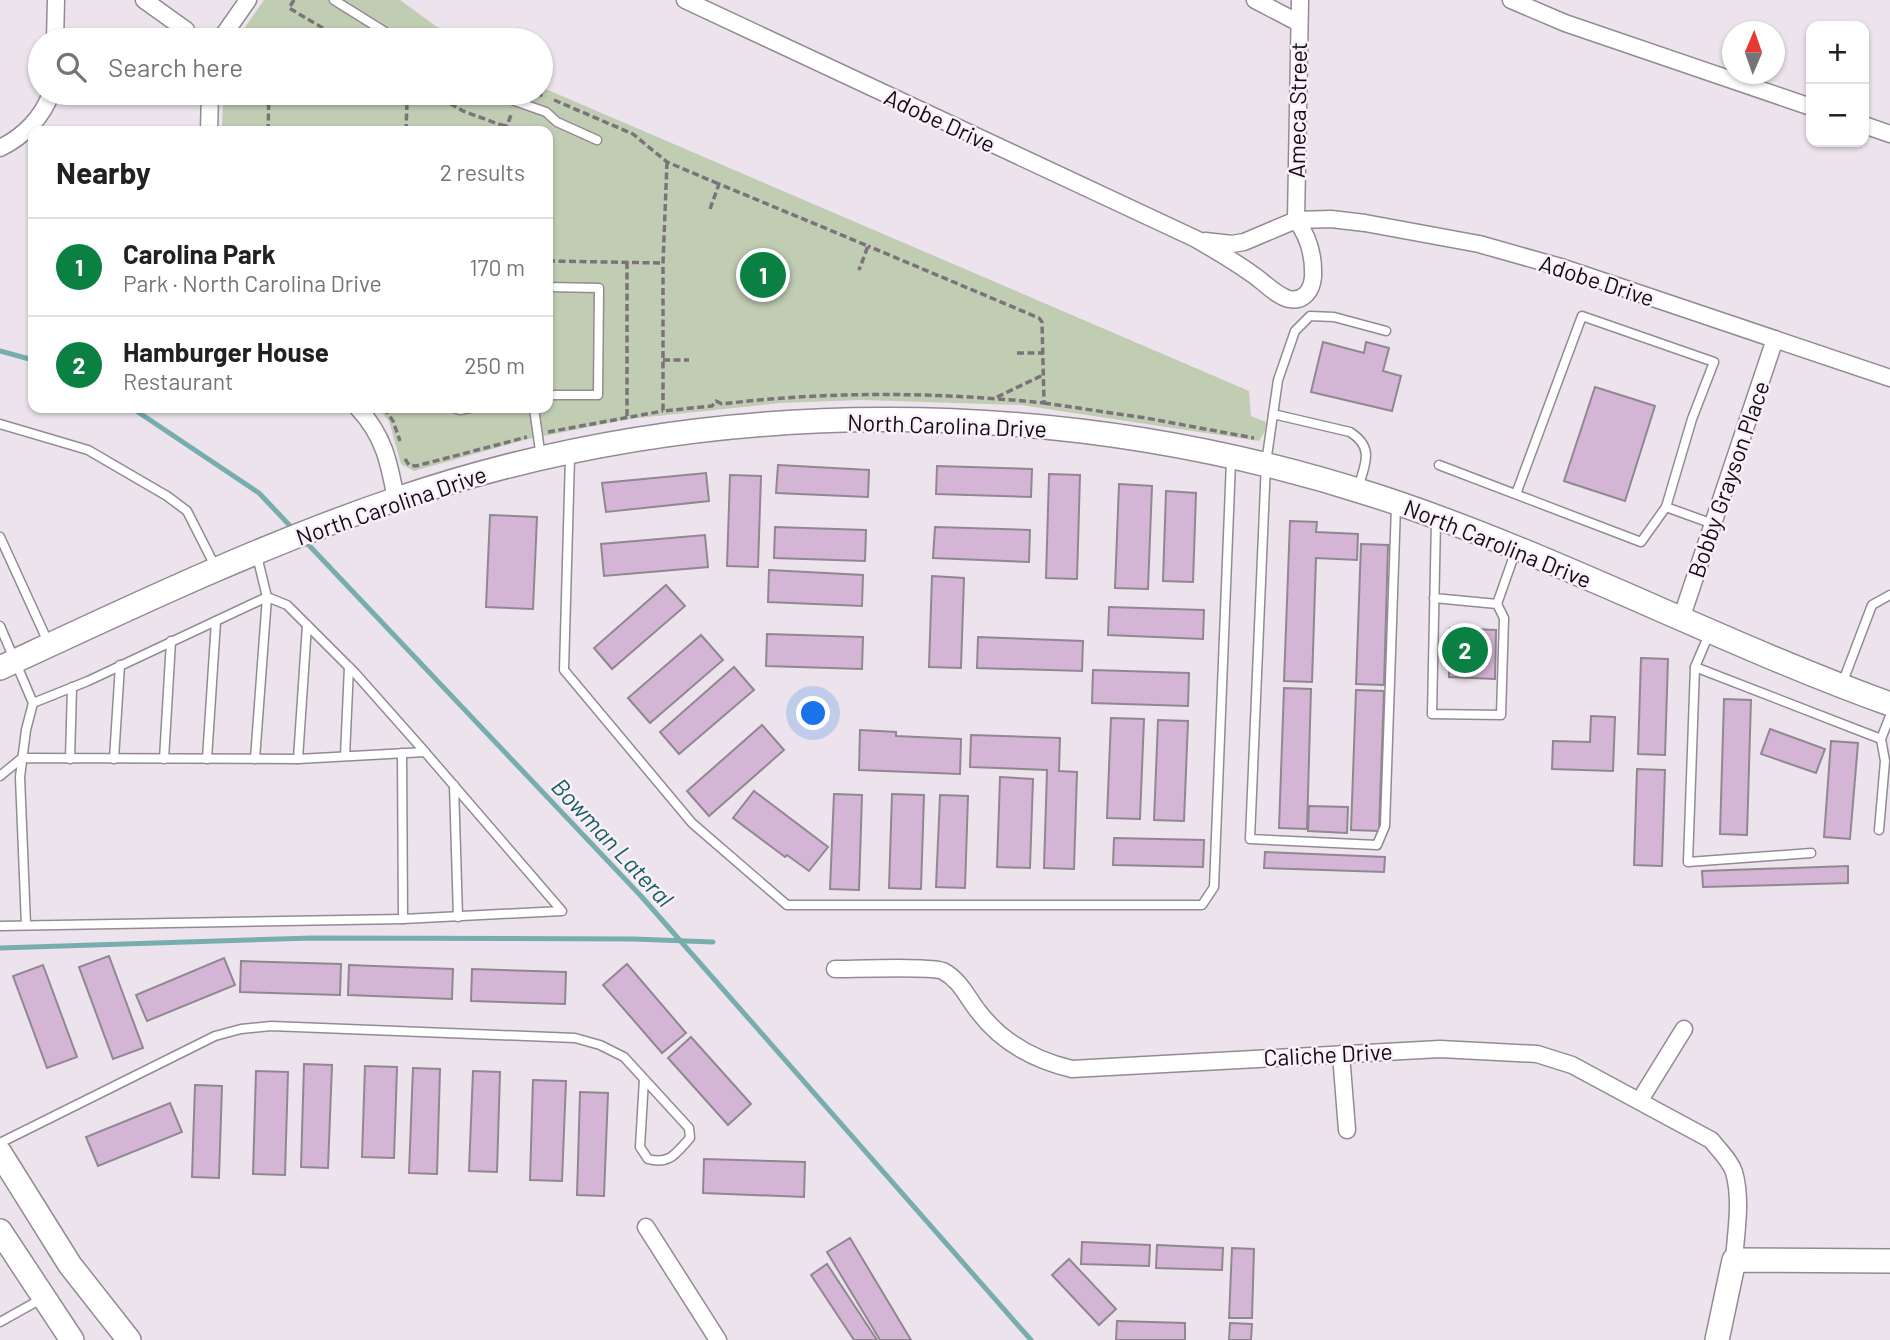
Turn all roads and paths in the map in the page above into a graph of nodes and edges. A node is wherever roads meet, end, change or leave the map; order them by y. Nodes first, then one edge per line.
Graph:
1 (56, 0) edge
2 (144, 0) edge
3 (248, 0) edge
4 (294, 0) edge
5 (334, 0) edge
6 (685, 0) edge
7 (1255, 0) edge
8 (1300, 0) edge
9 (1511, 0) edge
10 (1299, 23) junction
11 (55, 28) edge
12 (183, 28) edge
13 (228, 28) edge
14 (323, 28) edge
15 (379, 28) edge
16 (553, 100) edge
17 (45, 105) edge
18 (210, 105) edge
19 (269, 105) edge
20 (407, 105) edge
21 (453, 105) edge
22 (526, 105) edge
23 (1806, 105) edge
24 (513, 110) dead end
25 (501, 125) joint
26 (30, 126) edge
27 (209, 126) edge
28 (268, 126) edge
29 (406, 126) edge
30 (28, 127) edge
31 (1869, 127) edge
32 (1890, 134) edge
33 (597, 140) dead end
34 (0, 148) edge
35 (667, 162) junction
36 (719, 184) junction
37 (710, 209) dead end
38 (1296, 220) junction
39 (1196, 239) junction
40 (868, 246) junction
41 (553, 261) edge
42 (627, 262) junction
43 (663, 263) junction
44 (859, 270) dead end
45 (553, 287) edge
46 (1386, 331) dead end
47 (1774, 340) junction
48 (1017, 353) dead end
49 (1043, 354) junction
50 (663, 360) junction
51 (689, 360) dead end
52 (1044, 375) junction
53 (1890, 378) edge
54 (553, 395) edge
55 (995, 398) junction
56 (363, 413) edge
57 (535, 413) edge
58 (1273, 414) junction
59 (627, 416) dead end
60 (0, 424) edge
61 (570, 450) junction
62 (1231, 456) junction
63 (541, 458) junction
64 (1266, 463) junction
65 (1439, 465) dead end
66 (1357, 490) junction
67 (1516, 494) junction
68 (396, 499) junction
69 (1396, 503) junction
70 (1666, 507) junction
71 (1436, 517) junction
72 (1713, 524) junction
73 (0, 537) edge
74 (267, 548) junction
75 (1517, 549) junction
76 (218, 570) junction
77 (1890, 595) edge
78 (267, 597) junction
79 (1434, 598) junction
80 (1497, 604) junction
81 (1681, 619) junction
82 (216, 621) junction
83 (307, 625) junction
84 (0, 626) edge
85 (1710, 631) junction
86 (171, 641) junction
87 (50, 645) junction
88 (8, 665) edge
89 (120, 665) junction
90 (349, 667) junction
91 (1695, 667) junction
92 (1841, 686) junction
93 (72, 687) junction
94 (33, 703) junction
95 (1890, 704) edge
96 (1890, 716) edge
97 (1881, 739) junction
98 (425, 752) junction
99 (402, 753) junction
100 (345, 756) junction
101 (22, 758) junction
102 (69, 759) junction
103 (114, 759) junction
104 (207, 759) junction
105 (255, 759) junction
106 (298, 759) junction
107 (164, 760) junction
108 (0, 776) edge
109 (454, 785) junction
110 (1879, 830) dead end
111 (1811, 853) dead end
112 (458, 917) junction
113 (403, 919) junction
114 (26, 925) junction
115 (0, 926) edge
116 (835, 969) dead end
117 (1684, 1029) dead end
118 (1341, 1054) junction
119 (644, 1079) junction
120 (1640, 1100) junction
121 (1347, 1130) dead end
122 (0, 1143) edge
123 (0, 1153) edge
124 (646, 1227) dead end
125 (0, 1231) edge
126 (1734, 1260) junction
127 (1890, 1261) edge
128 (44, 1298) junction
129 (0, 1322) edge
130 (72, 1340) edge
131 (129, 1340) edge
132 (718, 1340) edge
133 (1717, 1340) edge

1 - 11 street
2 - 12 street
3 - 13 street
4 - 14 path
5 - 15 lane
6 - 39 street, Adobe Drive
7 - 10 street
8 - 10 street, Ameca Street
9 - 23 street
10 - 38 street, Ameca Street
16 - 35 path
17 - 26 street
18 - 27 street
19 - 28 path
20 - 29 path
21 - 25 path
22 - 33 lane
24 - 25 path
30 - 34 street
31 - 32 street
35 - 36 path
35 - 43 path
36 - 37 path
36 - 40 path
38 - 39 street, Adobe Drive
38 - 39 street, Adobe Drive
38 - 47 street, Adobe Drive
40 - 44 path
40 - 49 path
41 - 42 path
42 - 43 path
42 - 59 path
43 - 50 path
45 - 54 lane
46 - 58 lane
47 - 53 street, Adobe Drive
47 - 72 street, Bobby Grayson Place
48 - 49 path
49 - 52 path
50 - 51 path
50 - 55 path
52 - 55 path
52 - 55 path
56 - 68 street
57 - 63 lane
58 - 64 lane
58 - 66 lane
60 - 76 lane
61 - 62 main road, North Carolina Drive
61 - 62 lane
61 - 63 main road, North Carolina Drive
62 - 64 main road, North Carolina Drive
63 - 68 main road, North Carolina Drive
64 - 66 main road, North Carolina Drive
64 - 69 lane
65 - 67 lane
66 - 69 main road, North Carolina Drive
67 - 70 lane
67 - 70 lane
68 - 74 main road, North Carolina Drive
69 - 71 main road, North Carolina Drive
70 - 72 lane
71 - 75 main road, North Carolina Drive
71 - 79 lane
72 - 81 street, Bobby Grayson Place
73 - 87 lane
74 - 76 main road, North Carolina Drive
74 - 78 lane
75 - 80 lane
75 - 81 main road, North Carolina Drive
76 - 87 main road, North Carolina Drive
77 - 92 lane
78 - 82 lane
78 - 83 lane
78 - 105 lane
79 - 80 lane
79 - 80 lane
81 - 85 main road, North Carolina Drive
82 - 86 lane
82 - 104 lane
83 - 90 lane
83 - 106 lane
84 - 88 lane
85 - 91 lane
85 - 92 main road, North Carolina Drive
86 - 89 lane
86 - 107 lane
87 - 88 main road, North Carolina Drive
88 - 94 lane
89 - 93 lane
89 - 103 lane
90 - 98 lane
90 - 100 lane
91 - 97 lane
91 - 111 lane
92 - 95 main road, North Carolina Drive
93 - 94 lane
93 - 102 lane
94 - 101 lane
96 - 97 lane
97 - 110 lane
98 - 99 lane
98 - 109 lane
99 - 100 lane
99 - 113 lane
100 - 106 lane
101 - 102 lane
101 - 108 lane
101 - 114 lane
102 - 103 lane
103 - 107 lane
104 - 105 lane
104 - 107 lane
105 - 106 lane
109 - 112 lane
109 - 112 lane
112 - 113 lane
113 - 114 lane
114 - 115 lane
116 - 118 street, Caliche Drive
117 - 120 street
118 - 120 street, Caliche Drive
118 - 121 street
119 - 119 lane
119 - 122 lane
120 - 126 street, Caliche Drive
123 - 131 main road
124 - 132 street
125 - 128 main road
126 - 127 main road
126 - 133 main road
128 - 129 lane
128 - 130 main road

